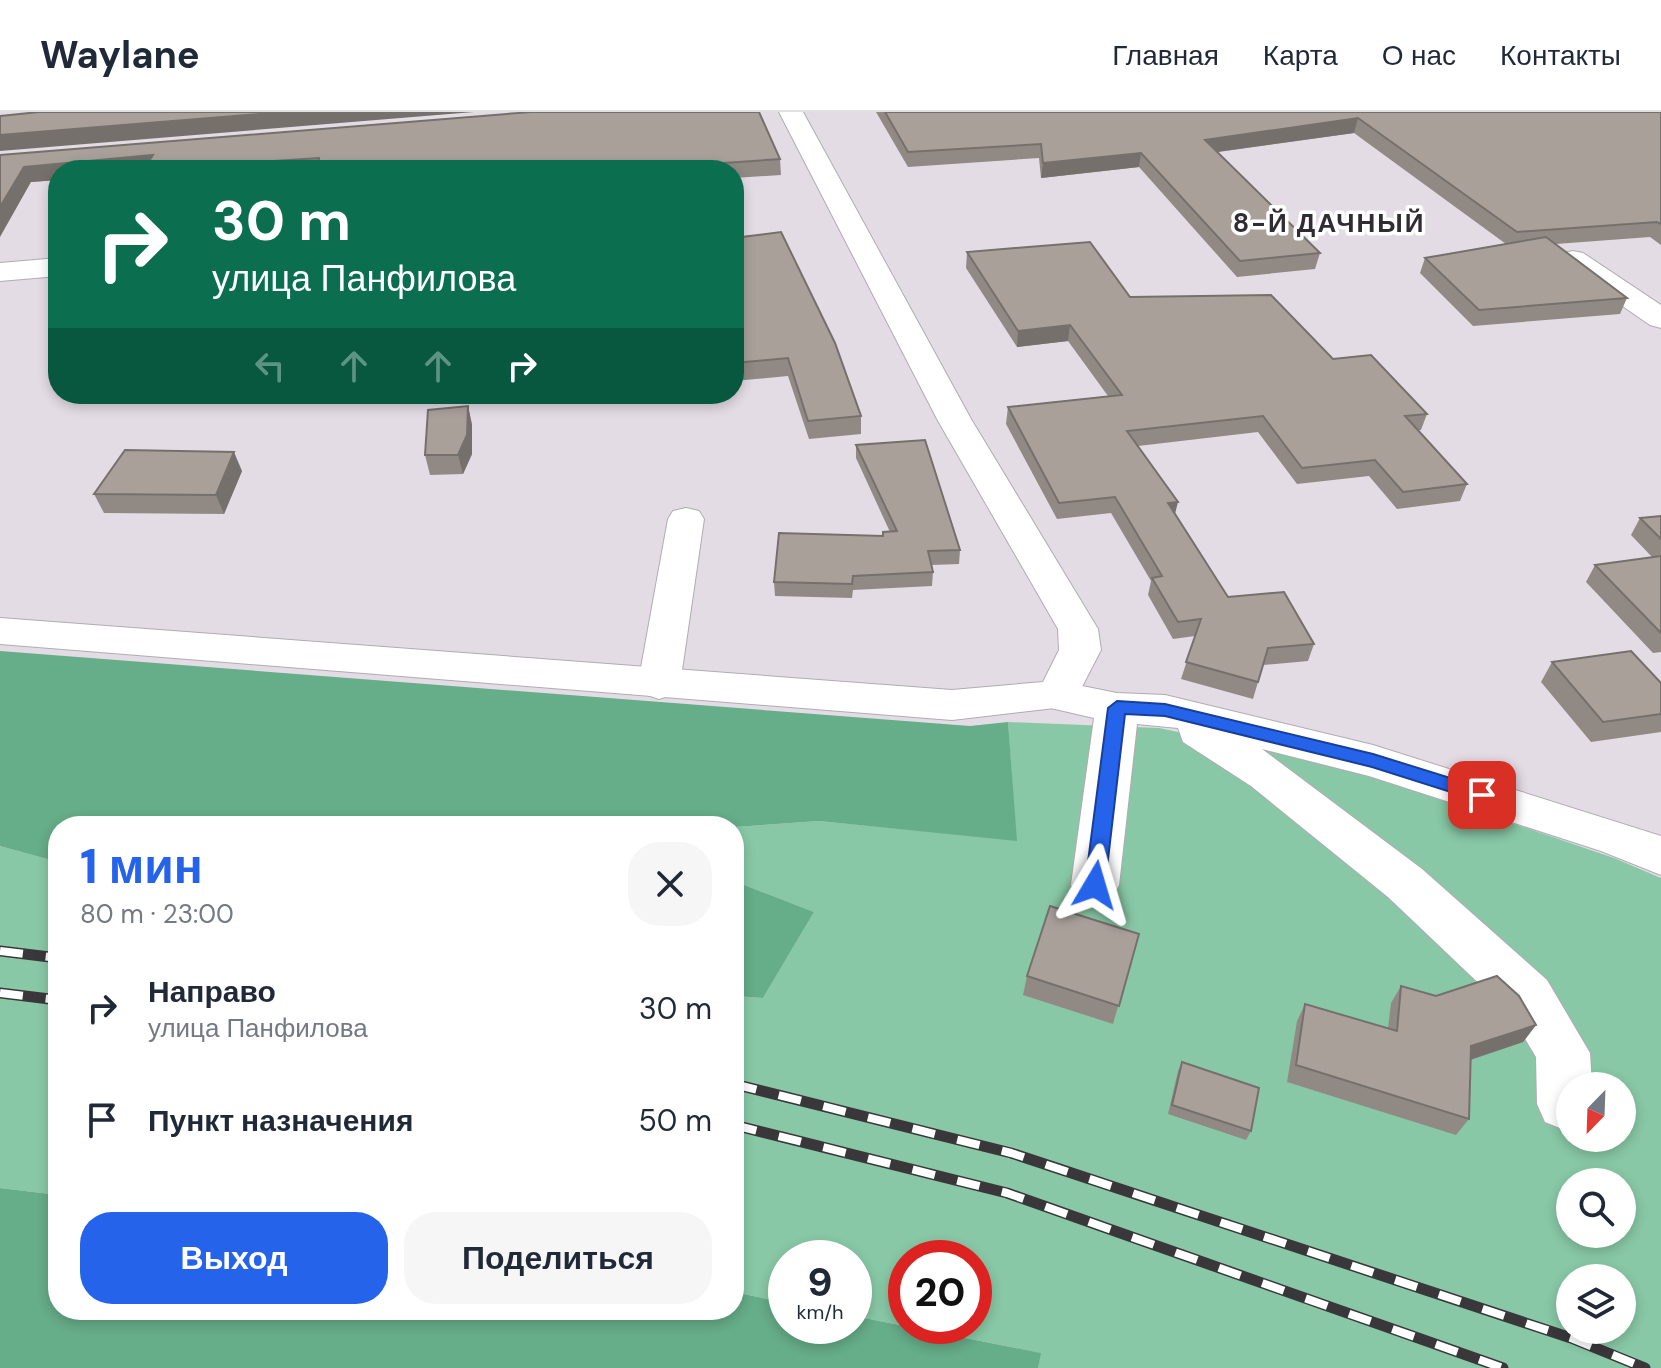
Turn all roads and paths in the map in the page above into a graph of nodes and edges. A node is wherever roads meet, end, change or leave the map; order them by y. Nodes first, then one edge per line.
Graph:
1 (791, 112) edge
2 (1573, 259) edge
3 (48, 268) edge
4 (0, 272) edge
5 (1661, 319) edge
6 (686, 519) dead end
7 (0, 631) edge
8 (659, 684) junction
9 (1057, 696) junction
10 (1117, 708) junction
11 (1165, 710) junction
12 (1661, 856) edge
13 (1095, 885) dead end
14 (1564, 1072) edge

1 - 9 main road
2 - 5 main road
3 - 4 main road
6 - 8 main road
7 - 8 main road
8 - 9 main road
9 - 10 main road
10 - 11 main road
10 - 13 main road
11 - 12 main road
11 - 14 main road

